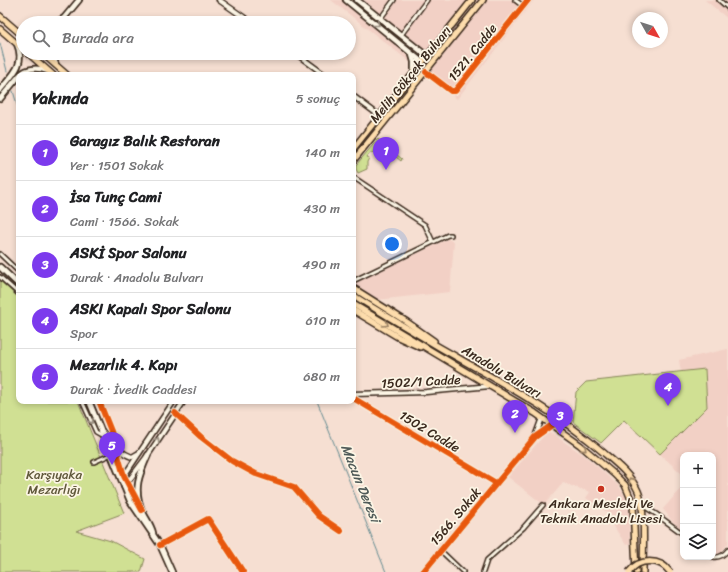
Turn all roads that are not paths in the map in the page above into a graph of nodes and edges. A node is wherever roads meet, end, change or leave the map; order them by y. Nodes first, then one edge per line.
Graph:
1 (79, 0) edge
2 (219, 0) edge
3 (346, 0) edge
4 (357, 0) edge
5 (394, 0) edge
6 (427, 0) edge
7 (472, 0) edge
8 (483, 0) edge
9 (515, 0) edge
10 (528, 0) edge
11 (719, 0) edge
12 (523, 6) junction
13 (728, 8) edge
14 (0, 16) edge
15 (66, 16) edge
16 (242, 16) edge
17 (380, 19) junction
18 (0, 29) edge
19 (16, 30) edge
20 (401, 35) junction
21 (16, 42) edge
22 (412, 53) junction
23 (427, 56) junction
24 (20, 60) edge
25 (36, 60) edge
26 (50, 60) edge
27 (54, 60) edge
28 (305, 60) edge
29 (422, 62) junction
30 (434, 62) junction
31 (56, 65) junction
32 (428, 70) junction
33 (23, 72) edge
34 (48, 72) edge
35 (50, 72) edge
36 (64, 72) edge
37 (321, 72) edge
38 (414, 72) junction
39 (16, 78) edge
40 (9, 84) junction
41 (0, 90) edge
42 (356, 98) edge
43 (0, 99) edge
44 (380, 116) junction
45 (356, 145) edge
46 (356, 157) edge
47 (356, 179) edge
48 (451, 236) dead end
49 (433, 242) junction
50 (0, 254) edge
51 (0, 267) edge
52 (16, 269) edge
53 (0, 277) edge
54 (356, 280) edge
55 (16, 282) edge
56 (356, 290) edge
57 (16, 291) edge
58 (356, 297) edge
59 (356, 306) edge
60 (356, 312) edge
61 (442, 348) junction
62 (434, 352) junction
63 (490, 386) junction
64 (356, 394) edge
65 (356, 400) edge
66 (83, 404) edge
67 (90, 404) edge
68 (100, 404) edge
69 (172, 404) edge
70 (182, 404) edge
71 (175, 413) junction
72 (542, 418) junction
73 (552, 425) junction
74 (102, 431) junction
75 (104, 436) junction
76 (535, 437) junction
77 (114, 444) junction
78 (142, 450) junction
79 (112, 454) junction
80 (148, 455) junction
81 (94, 462) dead end
82 (122, 477) junction
83 (496, 483) junction
84 (126, 486) junction
85 (543, 505) dead end
86 (642, 506) junction
87 (142, 510) junction
88 (341, 531) dead end
89 (680, 532) edge
90 (154, 537) junction
91 (160, 545) junction
92 (440, 550) junction
93 (728, 550) edge
94 (716, 558) edge
95 (172, 572) edge
96 (243, 572) edge
97 (423, 572) edge
98 (463, 572) edge
99 (482, 572) edge
100 (629, 572) edge
101 (636, 572) edge
102 (643, 572) edge
103 (670, 572) edge

1 - 15 main road
2 - 16 street
3 -> 22 main road
4 - 17 main road
5 - 17 street
6 - 20 street
7 - 23 main road, Melih Gökçek Bulvarı
8 - 30 main road, Melih Gökçek Bulvarı
9 - 12 street
10 - 12 street, 1521. Cadde
11 - 13 street
12 - 32 street, 1521. Cadde
14 - 19 main road
17 - 20 main road
18 - 21 main road
20 - 23 main road
22 - 29 main road
22 - 38 main road
23 - 29 main road, Melih Gökçek Bulvarı
23 - 30 main road
24 - 40 main road
25 - 35 main road
26 - 31 main road
27 - 31 main road
28 - 37 street
29 - 32 main road
29 - 38 main road, Melih Gökçek Bulvarı
30 - 32 main road, Melih Gökçek Bulvarı
31 - 36 main road
32 - 46 main road, Melih Gökçek Bulvarı
33 - 34 main road
38 - 44 main road, Melih Gökçek Bulvarı
39 - 40 main road
40 - 41 main road
40 - 43 main road
42 - 44 street
44 - 45 main road, Melih Gökçek Bulvarı
47 - 49 street
48 - 49 street
49 - 54 street
50 - 52 street
51 - 55 main road
53 - 57 street
56 - 61 main road
58 - 61 main road, Anadolu Bulvarı
59 -> 62 main road, Anadolu Bulvarı
60 - 62 main road
86 -> 61 main road, Anadolu Bulvarı
62 - 63 main road, Anadolu Bulvarı
63 - 64 street, 1502/1 Cadde
63 - 72 main road, Anadolu Bulvarı
65 - 83 street, 1502 Cadde
66 -> 75 street
67 - 74 main road
68 - 77 street
69 - 78 street
70 - 71 street
80 -> 71 street
71 - 88 street
72 - 73 main road, Anadolu Bulvarı
72 - 76 street
73 - 76 street
73 -> 101 main road, Anadolu Bulvarı
74 - 75 main road
74 - 77 street
75 - 79 main road
76 - 83 street, 1566. Sokak
77 - 78 street
77 - 82 street
78 - 82 street
79 - 81 street
79 - 82 main road
80 - 84 street
80 - 87 main road
82 - 84 main road
83 - 92 street, 1566. Sokak
84 - 87 street
84 - 90 main road
85 - 99 street
86 - 89 street
86 - 102 main road, Anadolu Bulvarı
87 - 90 main road
90 - 91 main road
91 - 95 main road
91 - 96 street
92 - 97 street, 1566. Sokak
92 - 98 street
93 - 94 street
100 - 103 main road, bridge

